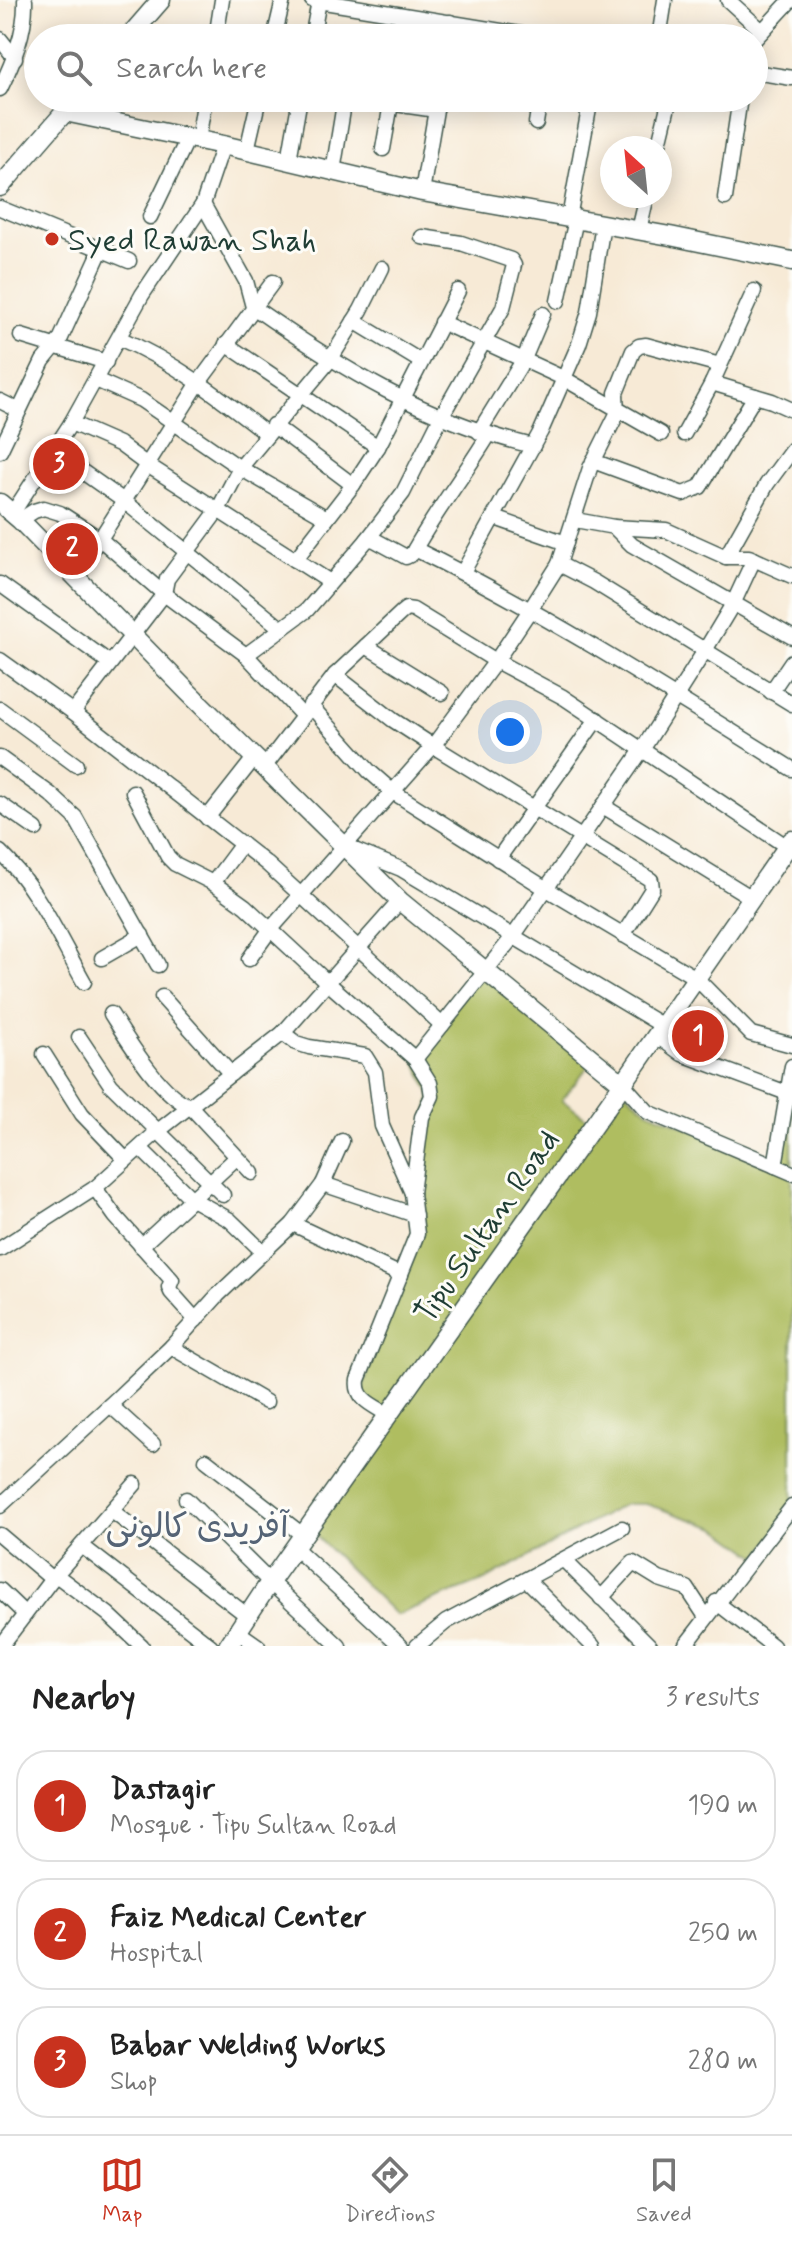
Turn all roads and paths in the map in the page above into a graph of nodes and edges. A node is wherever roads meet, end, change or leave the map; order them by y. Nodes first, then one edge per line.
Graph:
1 (25, 0) edge
2 (222, 0) edge
3 (283, 0) edge
4 (665, 0) edge
5 (728, 0) edge
6 (791, 0) edge
7 (316, 1) edge
8 (151, 3) edge
9 (402, 16) junction
10 (450, 22) joint
11 (137, 24) edge
12 (218, 24) edge
13 (277, 24) edge
14 (314, 24) edge
15 (401, 24) edge
16 (462, 24) edge
17 (661, 24) edge
18 (748, 24) edge
19 (768, 25) edge
20 (0, 39) edge
21 (15, 58) junction
22 (768, 74) edge
23 (792, 78) edge
24 (0, 89) edge
25 (65, 112) edge
26 (96, 112) edge
27 (201, 112) edge
28 (256, 112) edge
29 (298, 112) edge
30 (343, 112) edge
31 (390, 112) edge
32 (436, 112) edge
33 (538, 112) edge
34 (589, 112) edge
35 (667, 112) edge
36 (738, 112) edge
37 (536, 123) dead end
38 (661, 136) edge
39 (193, 139) junction
40 (223, 145) junction
41 (383, 149) dead end
42 (247, 150) junction
43 (289, 160) junction
44 (333, 171) junction
45 (0, 187) edge
46 (422, 192) junction
47 (725, 198) dead end
48 (203, 204) junction
49 (0, 208) edge
50 (644, 208) edge
51 (150, 217) dead end
52 (572, 219) junction
53 (603, 224) junction
54 (639, 230) junction
55 (422, 237) dead end
56 (101, 250) junction
57 (129, 261) dead end
58 (792, 261) edge
59 (382, 268) dead end
60 (273, 282) dead end
61 (458, 291) dead end
62 (754, 291) dead end
63 (558, 301) dead end
64 (253, 307) junction
65 (543, 314) dead end
66 (354, 321) junction
67 (441, 322) junction
68 (21, 336) dead end
69 (119, 338) junction
70 (485, 340) junction
71 (226, 344) junction
72 (55, 345) junction
73 (524, 359) junction
74 (330, 360) junction
75 (420, 361) junction
76 (106, 362) junction
77 (720, 365) junction
78 (563, 378) junction
79 (96, 380) junction
80 (200, 381) junction
81 (712, 383) junction
82 (301, 396) junction
83 (755, 396) junction
84 (404, 400) junction
85 (0, 401) edge
86 (618, 409) junction
87 (18, 410) junction
88 (792, 410) edge
89 (441, 417) junction
90 (172, 422) junction
91 (71, 423) junction
92 (270, 430) junction
93 (483, 434) junction
94 (661, 434) dead end
95 (684, 434) dead end
96 (533, 446) junction
97 (378, 447) junction
98 (0, 451) edge
99 (53, 451) junction
100 (789, 460) edge
101 (593, 461) junction
102 (146, 464) junction
103 (240, 468) junction
104 (353, 485) junction
105 (124, 501) junction
106 (218, 510) junction
107 (11, 512) edge
108 (327, 518) junction
109 (495, 518) junction
110 (575, 520) junction
111 (614, 527) junction
112 (100, 539) junction
113 (367, 540) junction
114 (566, 543) junction
115 (415, 549) junction
116 (186, 554) junction
117 (726, 557) junction
118 (754, 559) junction
119 (295, 560) junction
120 (559, 564) junction
121 (463, 572) junction
122 (72, 573) junction
123 (792, 576) edge
124 (330, 582) junction
125 (0, 584) edge
126 (164, 594) junction
127 (734, 602) junction
128 (530, 610) junction
129 (282, 629) junction
130 (133, 633) junction
131 (792, 637) edge
132 (366, 646) junction
133 (704, 652) junction
134 (246, 655) junction
135 (0, 660) edge
136 (496, 661) junction
137 (792, 661) edge
138 (110, 663) junction
139 (335, 675) junction
140 (771, 692) junction
141 (442, 693) dead end
142 (677, 697) junction
143 (792, 704) edge
144 (0, 709) edge
145 (306, 710) junction
146 (73, 712) junction
147 (597, 719) junction
148 (433, 746) junction
149 (642, 750) junction
150 (0, 758) edge
151 (260, 762) junction
152 (76, 765) dead end
153 (792, 769) edge
154 (133, 792) dead end
155 (393, 792) junction
156 (0, 804) edge
157 (603, 806) junction
158 (534, 807) junction
159 (207, 818) junction
160 (36, 829) dead end
161 (580, 838) junction
162 (242, 844) junction
163 (345, 846) junction
164 (790, 846) edge
165 (0, 852) edge
166 (498, 859) junction
167 (213, 883) junction
168 (545, 888) junction
169 (301, 894) junction
170 (752, 898) junction
171 (400, 901) junction
172 (270, 930) junction
173 (142, 935) junction
174 (623, 935) junction
175 (512, 938) junction
176 (357, 949) junction
177 (102, 958) dead end
178 (249, 959) dead end
179 (158, 965) dead end
180 (484, 972) junction
181 (696, 978) junction
182 (84, 982) dead end
183 (328, 983) junction
184 (162, 997) dead end
185 (111, 1014) dead end
186 (442, 1025) junction
187 (660, 1031) junction
188 (283, 1033) junction
189 (79, 1037) dead end
190 (792, 1045) edge
191 (44, 1054) dead end
192 (415, 1059) junction
193 (792, 1066) edge
194 (231, 1074) junction
195 (623, 1084) junction
196 (787, 1093) junction
197 (190, 1106) junction
198 (158, 1131) junction
199 (342, 1141) dead end
200 (140, 1148) junction
201 (235, 1159) junction
202 (126, 1160) junction
203 (775, 1166) junction
204 (252, 1173) dead end
205 (792, 1173) edge
206 (209, 1183) junction
207 (323, 1184) junction
208 (95, 1188) junction
209 (412, 1193) junction
210 (223, 1195) dead end
211 (192, 1199) junction
212 (415, 1215) junction
213 (293, 1224) junction
214 (141, 1246) junction
215 (0, 1249) edge
216 (263, 1252) junction
217 (401, 1275) junction
218 (196, 1320) junction
219 (171, 1347) junction
220 (266, 1402) dead end
221 (110, 1405) junction
222 (389, 1415) junction
223 (153, 1444) dead end
224 (206, 1460) dead end
225 (135, 1484) dead end
226 (186, 1499) dead end
227 (0, 1506) edge
228 (791, 1509) edge
229 (112, 1511) junction
230 (622, 1528) dead end
231 (0, 1535) edge
232 (300, 1542) junction
233 (82, 1546) junction
234 (564, 1560) junction
235 (54, 1577) junction
236 (527, 1580) junction
237 (270, 1582) junction
238 (0, 1590) edge
239 (601, 1598) junction
240 (716, 1602) junction
241 (25, 1614) junction
242 (706, 1617) junction
243 (238, 1631) edge
244 (3, 1643) edge
245 (142, 1646) edge
246 (211, 1646) edge
247 (258, 1646) edge
248 (339, 1646) edge
249 (401, 1646) edge
250 (417, 1646) edge
251 (593, 1646) edge
252 (650, 1646) edge
253 (685, 1646) edge
254 (773, 1646) edge

1 - 21 street
2 - 12 street
3 - 13 street
4 - 17 street
5 - 18 street
6 - 19 street
7 - 9 street
7 - 14 street
8 - 11 main road
9 - 10 street
9 - 15 street
10 - 16 street
20 - 21 street
21 - 24 street
22 - 23 street
25 - 45 main road
26 - 39 main road
27 - 39 street
28 - 42 street
29 - 43 street
30 - 44 street
31 - 41 street
32 - 46 street
33 - 37 street
34 - 52 street
35 - 38 street
36 - 47 street
39 - 40 main road
39 - 51 street
40 - 42 main road
40 - 48 street
42 - 43 main road
43 - 44 main road
44 - 46 main road
46 - 52 main road
48 - 64 street
48 - 69 street
49 - 56 street
50 - 54 street
52 - 53 main road
52 - 63 street
53 - 54 main road
53 - 78 street
54 - 58 main road
55 - 70 street
56 - 57 street
56 - 72 street
59 - 66 street
60 - 64 street
61 - 67 street
62 - 77 street
64 - 71 street
64 - 74 street
65 - 73 street
66 - 74 street
66 - 75 street
67 - 70 street
67 - 75 street
68 - 72 street
69 - 76 street
69 - 80 street
70 - 73 street
70 - 89 street
71 - 80 street
71 - 82 street
72 - 76 street
72 - 87 street
73 - 78 street
73 - 93 street
74 - 82 street
74 - 84 street
75 - 84 street
76 - 79 street
77 - 81 street
77 - 86 street
78 - 86 street
78 - 96 street
79 - 90 street
79 - 91 street
80 - 90 street
80 - 92 street
81 - 83 street
81 - 95 street
82 - 92 street
82 - 97 street
83 - 88 street
83 - 101 street
84 - 89 street
84 - 97 street
85 - 87 street
86 - 94 street
86 - 101 street
87 - 98 street
89 - 93 street
89 - 113 street
90 - 102 street
90 - 103 street
91 - 99 street
91 - 102 street
92 - 103 street
92 - 104 street
93 - 96 street
93 - 115 street
96 - 109 street
97 - 104 street
99 - 105 street
99 - 107 street
100 - 117 street
101 - 110 street
102 - 105 street
102 - 106 street
103 - 106 street
103 - 108 street
104 - 108 street
105 - 112 street
105 - 116 street
106 - 116 street
106 - 119 street
107 - 112 street
107 - 122 main road
108 - 119 street
109 - 114 street
109 - 121 street
110 - 111 street
110 - 114 street
111 - 117 street
111 - 127 street
112 - 122 street
112 - 126 street
113 - 115 street
113 - 124 street
114 - 120 street
115 - 121 street
116 - 126 street
116 - 129 street
117 - 118 street
118 - 123 street
118 - 127 street
119 - 124 street
120 - 128 street
120 - 133 street
121 - 128 street
122 - 130 main road
124 - 129 street
125 - 138 street
126 - 130 street
126 - 134 street
127 - 131 street
127 - 133 street
128 - 136 street
128 - 142 street
129 - 134 street
130 - 138 street
130 - 151 main road
132 - 136 street
132 - 139 street
132 - 141 street
133 - 140 street
133 - 142 street
134 - 145 street
135 - 146 street
136 - 147 street
136 - 148 street
137 - 140 street
138 - 146 street
139 - 145 street
139 - 148 street
140 - 143 street
142 - 149 street
142 - 153 street
144 - 152 street
145 - 151 street
145 - 155 street
146 - 159 street
147 - 149 street
147 - 158 street
148 - 155 street
148 - 158 street
149 - 157 street
149 - 164 street
150 - 173 street
151 - 159 street
151 - 163 main road
154 - 167 street
155 - 163 street
155 - 166 street
156 - 160 street
157 - 161 street
157 - 170 street
158 - 161 street
158 - 166 street
159 - 162 street
161 - 168 street
161 - 174 street
162 - 167 street
162 - 169 street
163 - 169 street
163 - 171 main road
163 - 175 street
164 - 170 main road, Tipu Sultan Road
165 - 182 street
166 - 168 street
167 - 172 street
168 - 174 street
168 - 175 street
169 - 172 street
169 - 176 street
170 - 181 main road, Tipu Sultan Road
171 - 176 street
171 - 180 main road
172 - 178 street
172 - 183 street
173 - 177 street
173 - 179 street
174 - 181 street
175 - 180 street
175 - 187 street
176 - 183 street
176 - 186 street
180 - 186 street
180 - 195 main road
181 - 187 main road, Tipu Sultan Road
181 - 190 street
183 - 188 street
183 - 192 street
184 - 194 street
185 - 197 street
186 - 192 street
187 - 195 main road, Tipu Sultan Road
187 - 196 street
188 - 194 street
188 - 209 street
189 - 198 street
191 - 202 street
192 - 209 street
193 - 196 street
194 - 197 street
195 - 203 street
195 - 222 main road, Tipu Sultan Road
196 - 203 street
197 - 198 street
197 - 201 street
198 - 200 street
198 - 206 street
199 - 207 street
200 - 202 street
200 - 211 street
201 - 204 street
201 - 206 street
202 - 208 street
203 - 205 street
206 - 210 street
206 - 211 street
207 - 212 street
207 - 213 street
208 - 214 street
208 - 215 street
209 - 212 street
211 - 214 street
211 - 216 street
212 - 217 street
213 - 216 street
213 - 217 street
214 - 218 street
216 - 218 street
217 - 222 street
218 - 219 street
219 - 220 street
219 - 221 street
221 - 223 street
221 - 227 street
222 - 232 main road, Tipu Sultan Road
224 - 232 street
225 - 229 street
226 - 237 street
228 - 240 street
229 - 233 street
229 - 243 street
230 - 234 street
231 - 235 street
232 - 237 main road, Tipu Sultan Road
232 - 249 street
233 - 235 street
233 - 246 street
234 - 236 street
234 - 239 street
235 - 241 street
235 - 245 street
236 - 250 street
236 - 251 street
237 - 243 main road, Tipu Sultan Road
237 - 248 street
238 - 241 street
239 - 242 street
239 - 252 street
240 - 242 street
240 - 254 street
241 - 244 street
242 - 253 street
243 - 247 street

